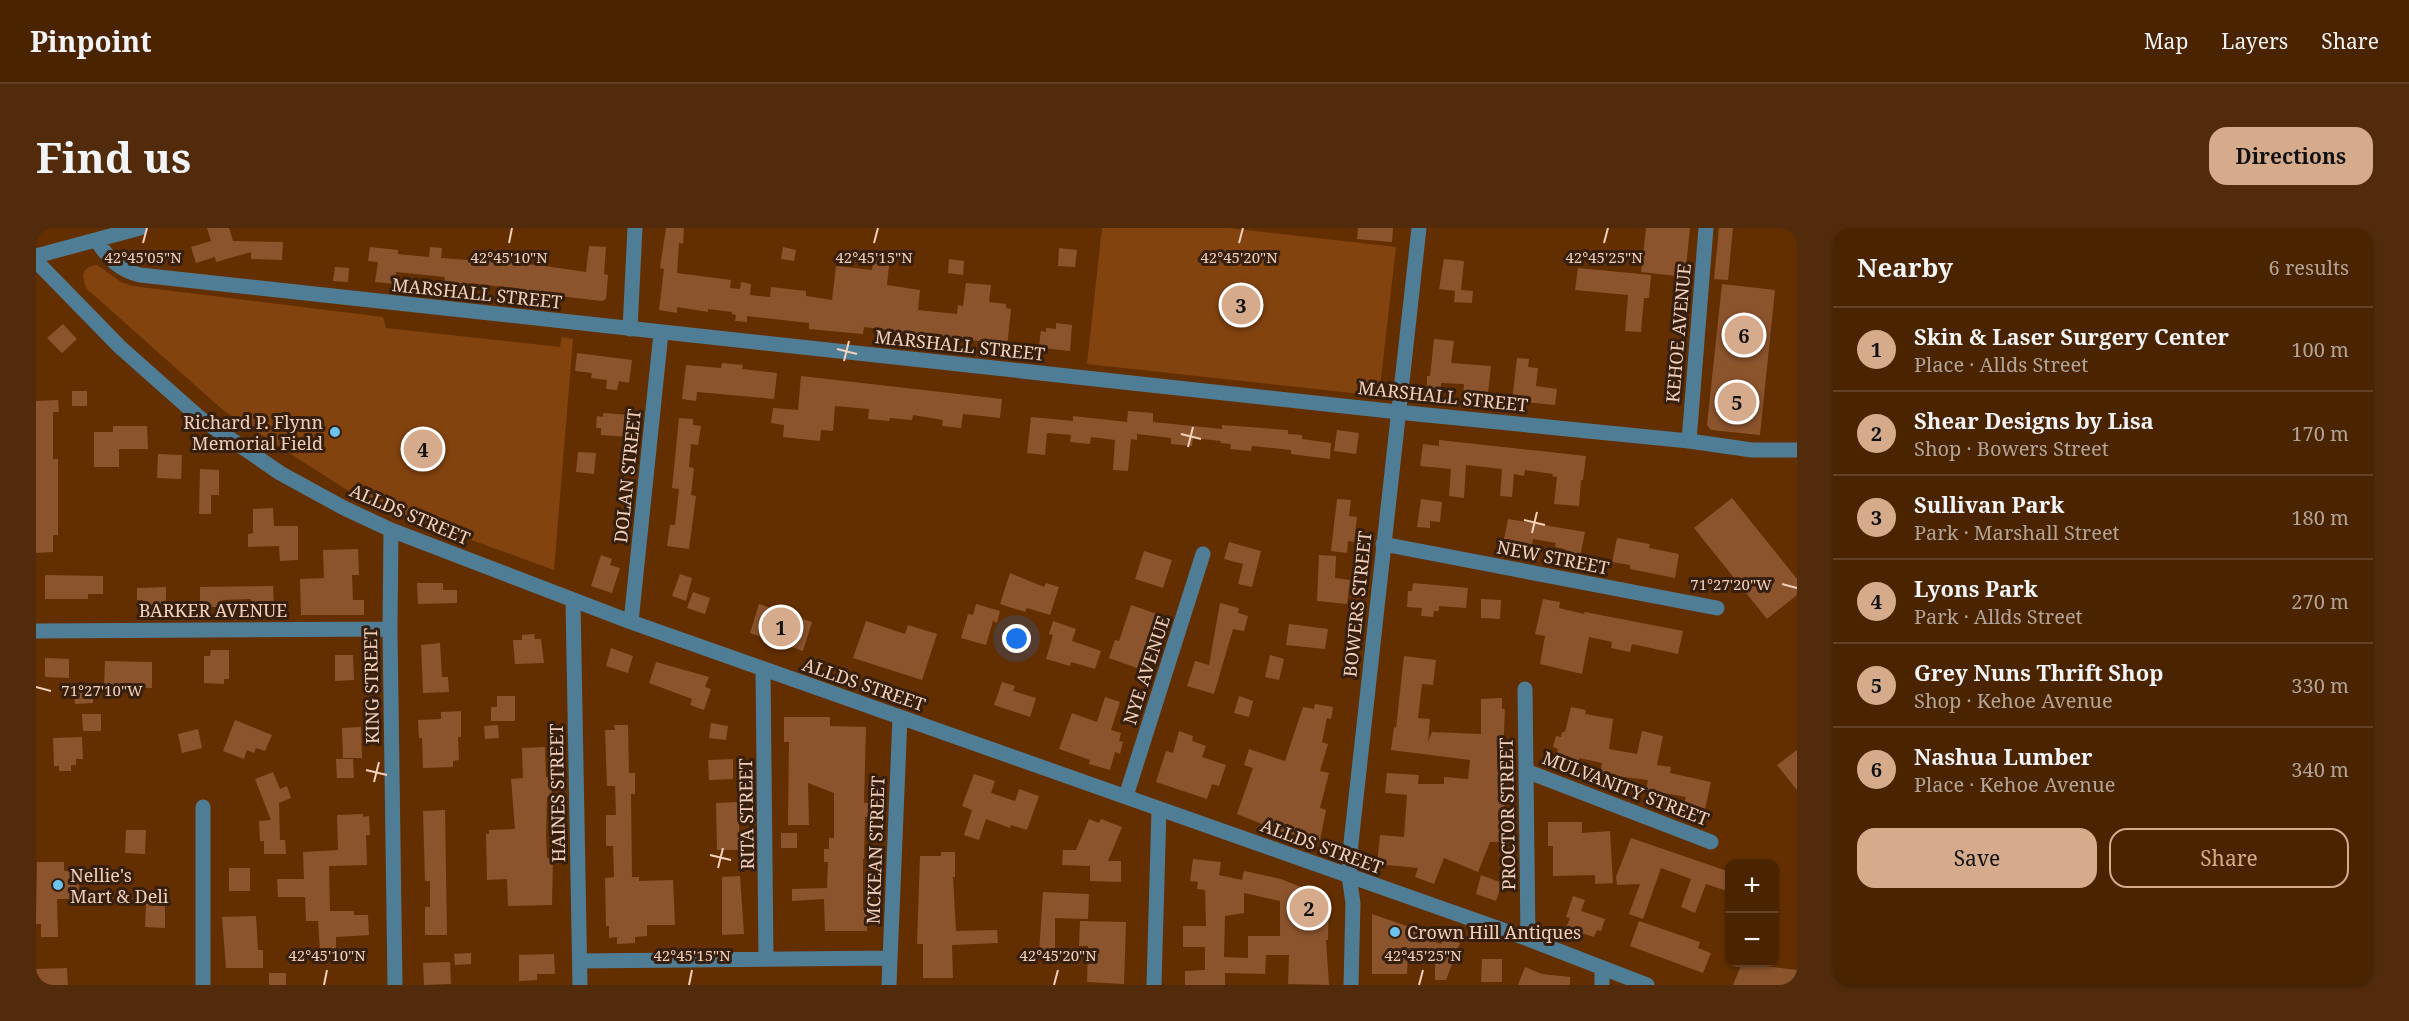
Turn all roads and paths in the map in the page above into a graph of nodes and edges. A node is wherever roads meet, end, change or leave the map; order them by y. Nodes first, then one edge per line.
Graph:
1 (140, 228) edge
2 (635, 228) edge
3 (1419, 228) edge
4 (1706, 228) edge
5 (97, 242) junction
6 (36, 256) edge
7 (36, 261) edge
8 (630, 329) junction
9 (661, 333) junction
10 (1397, 412) junction
11 (1689, 441) junction
12 (1797, 450) edge
13 (391, 530) junction
14 (1383, 544) junction
15 (1203, 554) dead end
16 (573, 601) junction
17 (1717, 608) dead end
18 (631, 622) junction
19 (390, 629) junction
20 (36, 631) edge
21 (763, 669) junction
22 (1525, 689) dead end
23 (900, 717) junction
24 (1526, 771) junction
25 (1126, 796) junction
26 (203, 807) dead end
27 (1159, 809) junction
28 (1711, 842) dead end
29 (1349, 876) junction
30 (1528, 939) junction
31 (890, 958) junction
32 (766, 959) junction
33 (580, 961) junction
34 (1602, 968) junction
35 (203, 985) edge
36 (396, 985) edge
37 (580, 985) edge
38 (890, 985) edge
39 (1154, 985) edge
40 (1351, 985) edge
41 (1602, 985) edge
42 (1647, 985) edge

1 - 5 street
2 - 8 street
3 - 10 street, BOWERS STREET
4 - 11 street, KEHOE AVENUE
5 - 6 street
5 - 8 street, MARSHALL STREET
7 - 13 street, ALLDS STREET
8 - 9 street, MARSHALL STREET
9 - 10 street, MARSHALL STREET
9 - 18 street, DOLAN STREET
10 - 11 street, MARSHALL STREET
10 - 14 street, BOWERS STREET
11 - 12 street, MARSHALL STREET
13 - 16 street, ALLDS STREET
13 - 19 street, KING STREET
14 - 17 street, NEW STREET
14 - 29 street, BOWERS STREET
15 - 25 street, NYE AVENUE
16 - 18 street, ALLDS STREET
16 - 33 street, HAINES STREET
18 - 21 street, ALLDS STREET
19 - 20 street, BARKER AVENUE
19 - 36 street, KING STREET
21 - 23 street, ALLDS STREET
21 - 32 street, RITA STREET
22 - 24 street, PROCTOR STREET
23 - 25 street, ALLDS STREET
23 - 31 street, MCKEAN STREET
24 - 28 street, MULVANITY STREET
24 - 30 street, PROCTOR STREET
25 - 27 street, ALLDS STREET
26 - 35 street
27 - 29 street, ALLDS STREET
27 - 39 street
29 - 30 street, ALLDS STREET
29 - 40 street, BOWERS STREET
30 - 34 street, ALLDS STREET
31 - 32 street
31 - 38 street, MCKEAN STREET
32 - 33 street
33 - 37 street, HAINES STREET
34 - 41 street
34 - 42 street, ALLDS STREET

